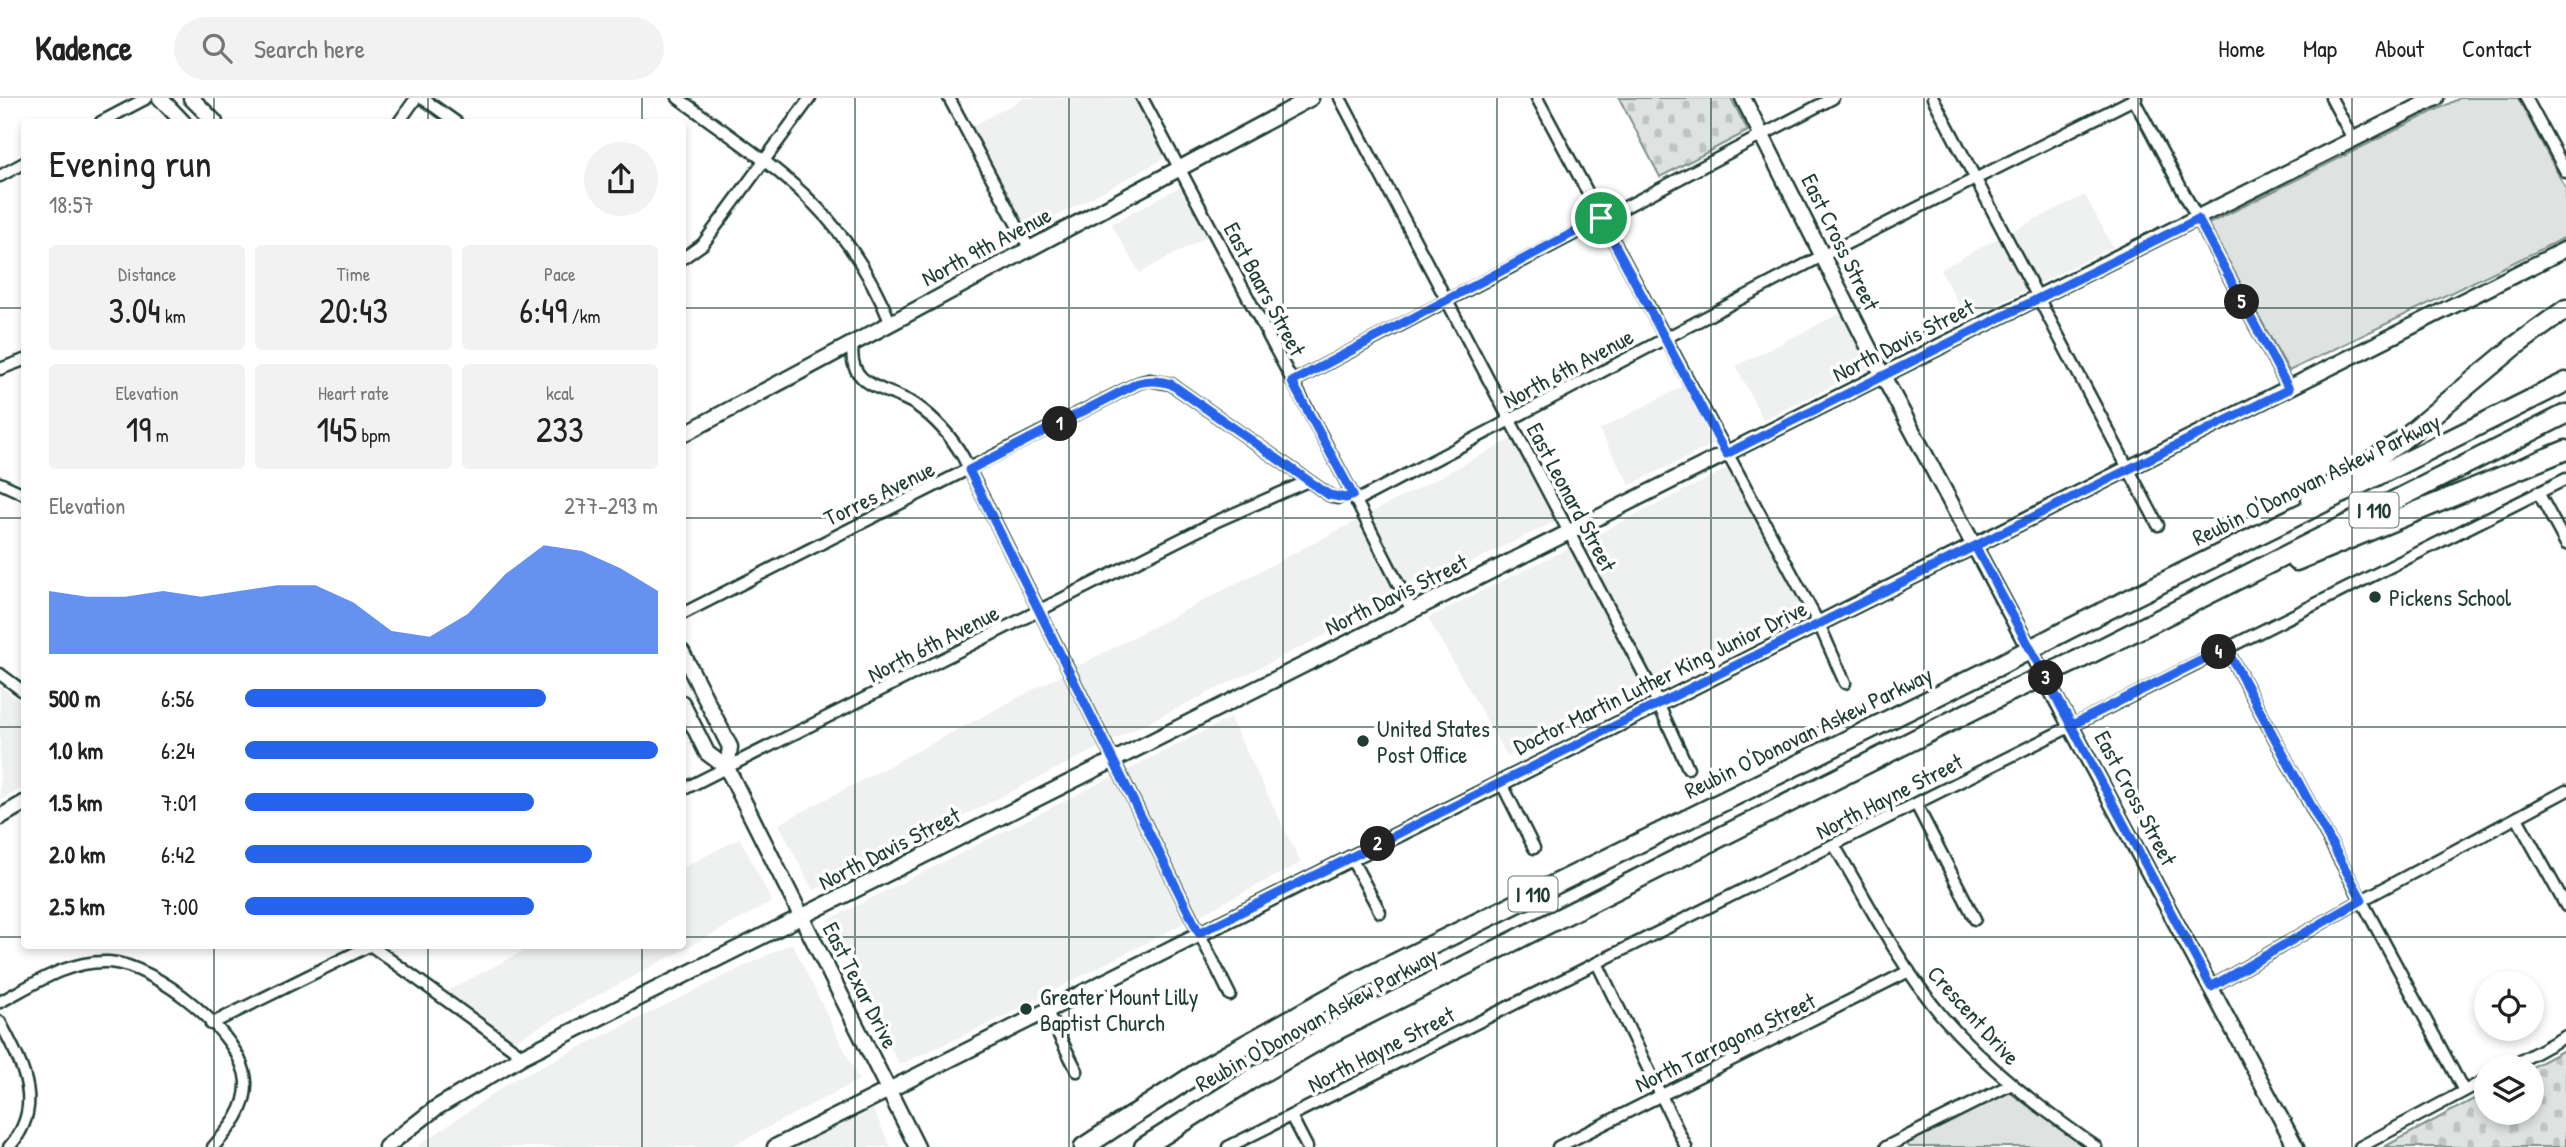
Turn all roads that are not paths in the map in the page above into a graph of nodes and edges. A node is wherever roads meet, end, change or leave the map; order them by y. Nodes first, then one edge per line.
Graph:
1 (147, 98) edge
2 (160, 98) edge
3 (191, 98) edge
4 (416, 98) edge
5 (422, 98) edge
6 (678, 98) edge
7 (810, 98) edge
8 (949, 98) edge
9 (1142, 98) edge
10 (1311, 98) edge
11 (1340, 98) edge
12 (1537, 98) edge
13 (1743, 98) edge
14 (1833, 98) edge
15 (1933, 98) edge
16 (2134, 98) edge
17 (2331, 98) edge
18 (2436, 98) edge
19 (2526, 98) edge
20 (107, 119) edge
21 (180, 119) edge
22 (212, 119) edge
23 (400, 119) edge
24 (452, 119) edge
25 (1762, 134) junction
26 (2353, 139) junction
27 (764, 159) junction
28 (21, 165) edge
29 (1180, 169) junction
30 (2566, 172) edge
31 (0, 176) edge
32 (1976, 178) junction
33 (1601, 218) junction
34 (2198, 219) junction
35 (1029, 248) junction
36 (2566, 249) edge
37 (686, 256) edge
38 (1822, 256) junction
39 (2039, 297) junction
40 (1446, 300) junction
41 (2566, 309) edge
42 (891, 324) junction
43 (1665, 338) junction
44 (853, 344) junction
45 (21, 361) edge
46 (0, 369) edge
47 (1883, 376) junction
48 (1292, 382) junction
49 (2566, 383) edge
50 (2289, 389) junction
51 (2566, 414) edge
52 (1510, 421) junction
53 (686, 433) edge
54 (2566, 450) edge
55 (1726, 454) junction
56 (2128, 469) junction
57 (969, 470) junction
58 (2566, 479) edge
59 (1308, 481) junction
60 (0, 483) edge
61 (2538, 492) junction
62 (21, 493) edge
63 (1354, 498) junction
64 (2291, 519) junction
65 (2158, 525) dead end
66 (1570, 533) junction
67 (2566, 544) edge
68 (1975, 546) junction
69 (2183, 608) junction
70 (1039, 611) junction
71 (1412, 611) junction
72 (686, 612) edge
73 (1819, 624) junction
74 (2226, 648) junction
75 (686, 660) edge
76 (0, 674) edge
77 (1845, 683) dead end
78 (21, 690) edge
79 (1658, 704) junction
80 (686, 711) edge
81 (2072, 725) junction
82 (1113, 761) junction
83 (727, 768) junction
84 (1688, 768) dead end
85 (1501, 782) junction
86 (686, 788) edge
87 (2566, 791) edge
88 (1916, 804) junction
89 (21, 805) edge
90 (0, 817) edge
91 (2517, 818) junction
92 (1834, 845) junction
93 (1534, 848) dead end
94 (1351, 858) junction
95 (2362, 900) junction
96 (2566, 906) edge
97 (1380, 912) dead end
98 (802, 917) junction
99 (1975, 919) dead end
100 (1199, 933) junction
101 (363, 949) edge
102 (376, 949) edge
103 (1597, 963) junction
104 (1909, 971) junction
105 (2211, 987) junction
106 (1230, 995) dead end
107 (0, 1002) edge
108 (1046, 1010) junction
109 (0, 1022) edge
110 (211, 1024) junction
111 (2566, 1036) edge
112 (2532, 1055) edge
113 (523, 1056) junction
114 (1077, 1071) dead end
115 (2010, 1085) junction
116 (2474, 1086) edge
117 (888, 1090) junction
118 (2464, 1091) junction
119 (1661, 1096) junction
120 (1291, 1116) junction
121 (9, 1147) edge
122 (213, 1147) edge
123 (386, 1147) edge
124 (775, 1147) edge
125 (917, 1147) edge
126 (1084, 1147) edge
127 (1144, 1147) edge
128 (1228, 1147) edge
129 (1307, 1147) edge
130 (1559, 1147) edge
131 (1686, 1147) edge
132 (1886, 1147) edge
133 (2096, 1147) edge
134 (2296, 1147) edge
135 (2360, 1147) edge

1 - 20 street
2 - 21 main road
3 - 22 main road
4 - 23 street
5 - 24 street
6 - 27 street
7 - 27 street
8 - 35 street
9 - 29 street, East Baars Street
10 - 29 main road, North 9th Avenue
11 - 40 street, East Leonard Street
12 - 33 street
13 - 25 main road, East Cross Street
14 - 25 street
15 - 32 street
16 - 32 street, North 6th Avenue
16 - 34 street
17 - 26 street
18 - 26 main road, North Davis Street
19 - 30 street
25 - 33 street
25 - 38 main road, East Cross Street
26 - 34 main road, North Davis Street
27 - 37 street
27 - 42 street
28 - 31 street
29 - 35 main road, North 9th Avenue
29 - 48 street, East Baars Street
32 - 38 street, North 6th Avenue
32 - 39 street
33 - 40 street
33 - 43 street
34 - 39 main road, North Davis Street
34 - 50 street
35 - 42 main road, North 9th Avenue
36 - 50 main road, Doctor Martin Luther King Junior Drive
38 - 43 street, North 6th Avenue
38 - 47 main road, East Cross Street
39 - 47 main road, North Davis Street
39 - 56 street
40 - 48 street
40 - 52 street, East Leonard Street
41 - 64 highway
42 - 44 main road, North 9th Avenue
43 - 52 street, North 6th Avenue
43 - 55 street
44 - 53 main road, North 9th Avenue
44 - 57 street
45 - 46 street
47 - 55 main road, North Davis Street
47 - 68 main road, East Cross Street
48 - 63 street, East Baars Street
49 - 64 highway, Reubin O'Donovan Askew Parkway / I 110
50 - 56 main road, Doctor Martin Luther King Junior Drive
51 - 69 highway, Reubin O'Donovan Askew Parkway / I 110
52 - 63 street, North 6th Avenue
52 - 66 street, East Leonard Street
54 - 69 highway
55 - 66 main road, North Davis Street
55 - 73 street
56 - 65 street
56 - 68 main road, Doctor Martin Luther King Junior Drive
57 - 59 street, Torres Avenue
57 - 70 street
57 - 72 street, Torres Avenue
58 - 61 street, North Hayne Street
59 - 63 street
59 - 70 street, North 6th Avenue
60 - 62 street
61 - 67 street
61 - 74 street, North Hayne Street
63 - 71 street, East Baars Street
64 - 126 highway, Reubin O'Donovan Askew Parkway / I 110, bridge
66 - 71 main road, North Davis Street
66 - 79 street, East Leonard Street
68 - 73 main road, Doctor Martin Luther King Junior Drive
68 - 81 main road, East Cross Street
69 - 127 highway, Reubin O'Donovan Askew Parkway / I 110, bridge
70 - 82 street
70 - 83 street, North 6th Avenue
71 - 82 main road, North Davis Street
73 - 77 street
73 - 79 main road, Doctor Martin Luther King Junior Drive
74 - 81 street, North Hayne Street
74 - 95 street
75 - 83 main road, East Texar Drive
76 - 78 street
79 - 84 street, East Leonard Street
79 - 85 main road, Doctor Martin Luther King Junior Drive
80 - 83 main road, East Texar Drive
81 - 88 street, North Hayne Street
81 - 105 main road, East Cross Street
82 - 98 main road, North Davis Street
82 - 100 street
83 - 86 street, North 6th Avenue
83 - 98 main road, East Texar Drive
85 - 93 street
85 - 94 main road, Doctor Martin Luther King Junior Drive
87 - 91 street
88 - 92 street, North Hayne Street
88 - 99 street
89 - 90 main road
91 - 95 street
91 - 96 street
92 - 103 street, North Hayne Street
92 - 104 street, Crescent Drive
94 - 97 street
94 - 100 main road, Doctor Martin Luther King Junior Drive
95 - 105 street
95 - 118 street
98 - 113 main road, North Davis Street
98 - 117 main road, East Texar Drive
100 - 106 street
100 - 108 main road, Doctor Martin Luther King Junior Drive
101 - 110 street
102 - 113 street
103 - 119 street
103 - 120 street, North Hayne Street
104 - 115 street, Crescent Drive
104 - 119 street, North Tarragona Street
105 - 134 main road, East Cross Street
107 - 110 street
108 - 114 street
108 - 117 main road, Doctor Martin Luther King Junior Drive
109 - 121 street
110 - 122 street
111 - 112 street
113 - 123 main road, North Davis Street
115 - 132 street
115 - 133 street, Crescent Drive
116 - 118 street
117 - 124 main road, Doctor Martin Luther King Junior Drive
117 - 125 main road, East Texar Drive
118 - 135 street
119 - 130 street, North Tarragona Street
119 - 131 street
120 - 128 street, North Hayne Street
120 - 129 street

